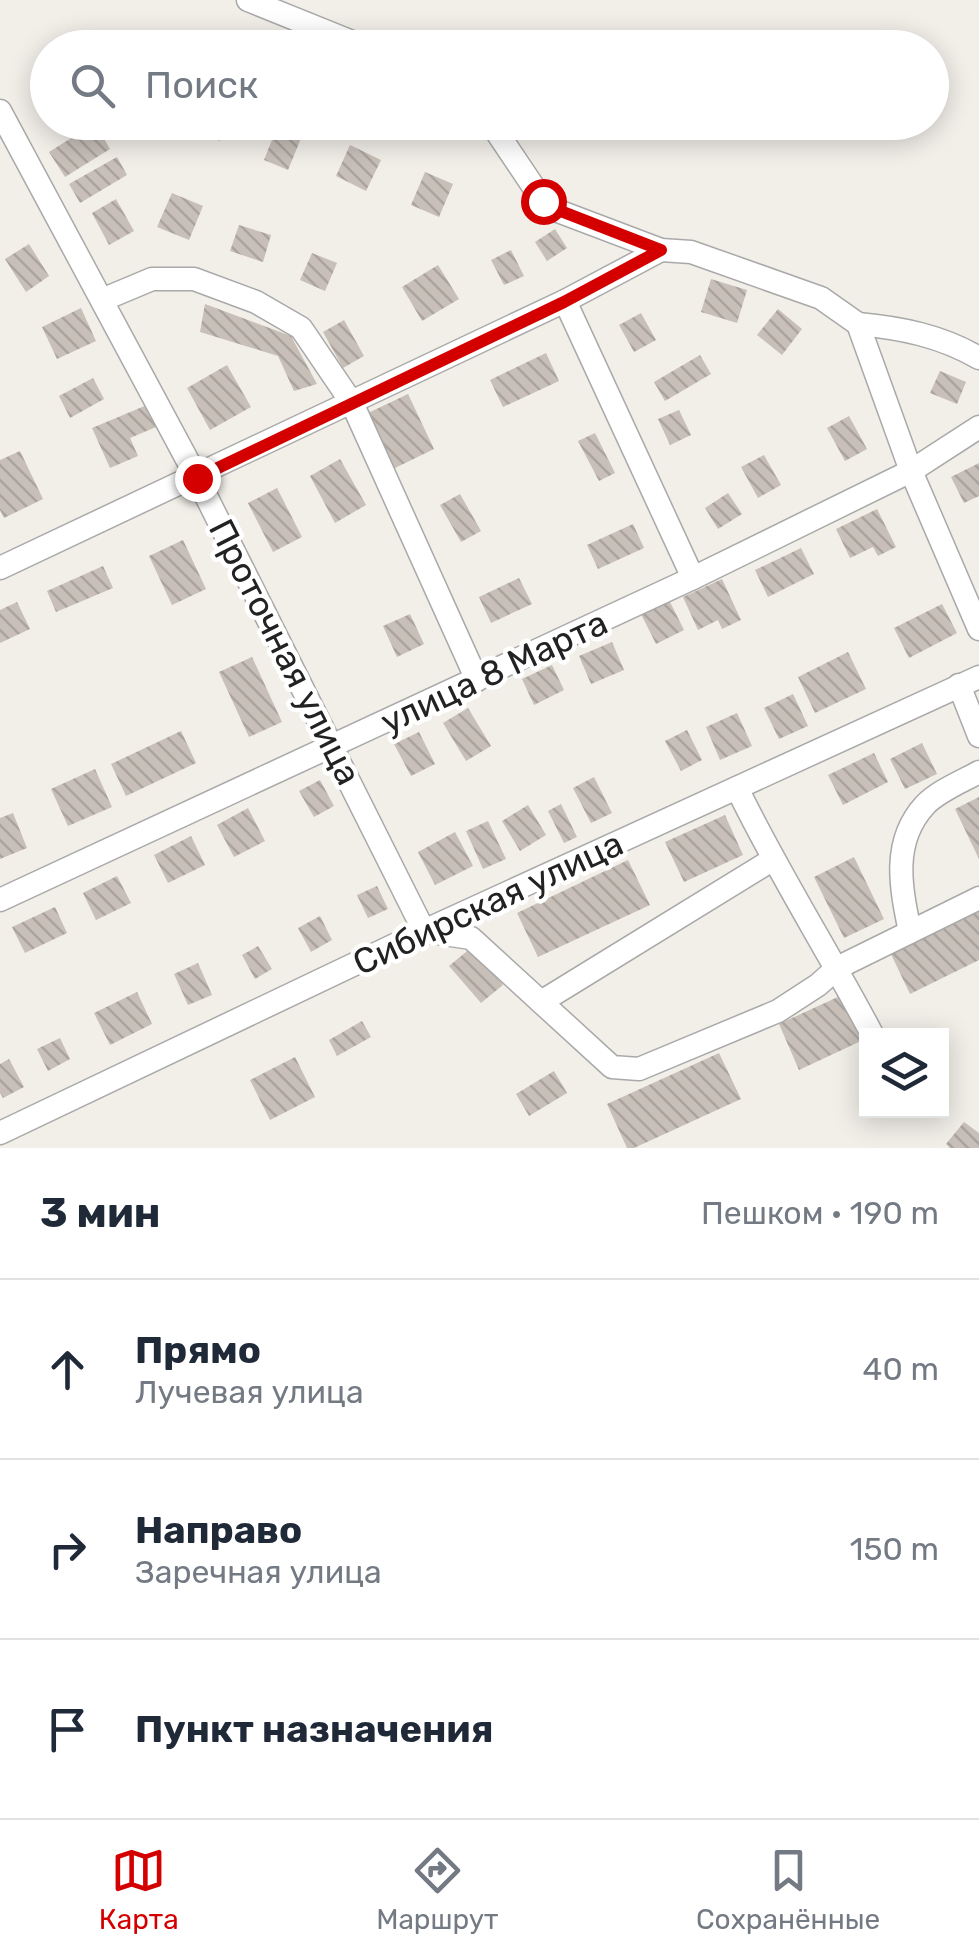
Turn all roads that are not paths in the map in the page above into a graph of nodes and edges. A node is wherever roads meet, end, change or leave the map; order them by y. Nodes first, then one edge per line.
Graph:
1 (248, 0) edge
2 (322, 30) edge
3 (0, 111) edge
4 (502, 140) edge
5 (661, 250) junction
6 (102, 300) junction
7 (564, 302) junction
8 (858, 324) junction
9 (979, 358) edge
10 (352, 403) junction
11 (979, 427) edge
12 (912, 471) junction
13 (197, 478) junction
14 (0, 568) edge
15 (692, 578) junction
16 (979, 629) edge
17 (476, 680) junction
18 (969, 681) edge
19 (979, 736) edge
20 (333, 748) junction
21 (979, 772) edge
22 (737, 788) junction
23 (772, 860) junction
24 (979, 898) edge
25 (0, 900) edge
26 (424, 931) junction
27 (910, 932) junction
28 (837, 968) junction
29 (541, 1002) junction
30 (869, 1028) edge
31 (0, 1133) edge

1 - 2 street
3 - 6 street, Проточная улица
4 - 5 street
5 - 7 street
5 - 8 street
6 - 10 street
6 - 13 street, Проточная улица
7 - 10 street
7 - 15 street
8 - 9 street
8 - 12 street
10 - 13 street
10 - 17 street
11 - 12 street, улица 8 Марта
12 - 15 street, улица 8 Марта
12 - 16 street
13 - 14 street
13 - 20 street, Проточная улица
15 - 17 street, улица 8 Марта
17 - 20 street, улица 8 Марта
18 - 19 street
18 - 22 street, Сибирская улица
20 - 25 street, улица 8 Марта
20 - 26 street, Проточная улица
21 - 27 street
22 - 23 street
22 - 26 street, Сибирская улица
23 - 28 street
23 - 29 street
24 - 27 street
26 - 29 street
26 - 31 street, Сибирская улица
27 - 28 street
28 - 29 street
28 - 30 street

